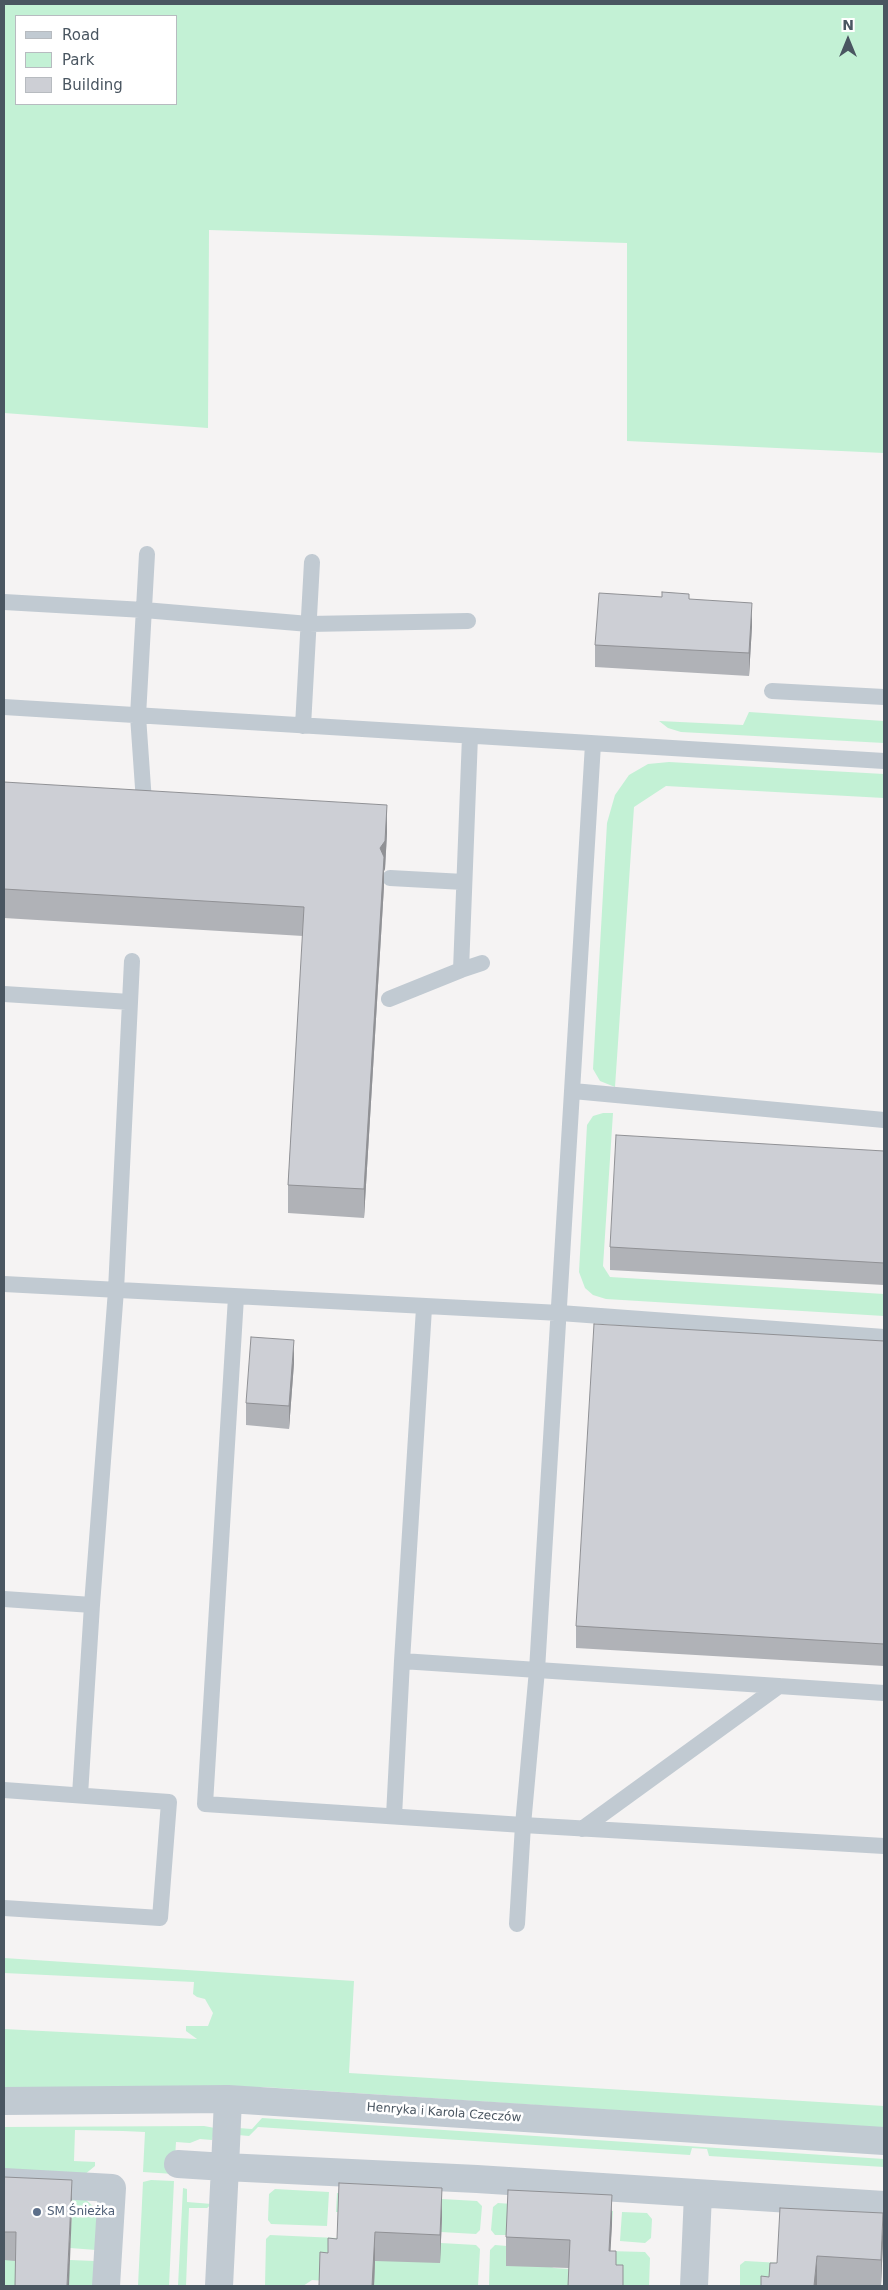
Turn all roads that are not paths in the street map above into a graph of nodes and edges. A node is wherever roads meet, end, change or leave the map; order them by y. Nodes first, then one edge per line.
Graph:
1 (147, 554) dead end
2 (312, 562) dead end
3 (4, 602) edge
4 (144, 610) junction
5 (468, 621) dead end
6 (309, 624) junction
7 (772, 691) dead end
8 (884, 696) edge
9 (4, 708) edge
10 (138, 716) junction
11 (303, 726) junction
12 (470, 736) junction
13 (594, 744) junction
14 (884, 761) edge
15 (144, 802) edge
16 (390, 878) dead end
17 (464, 882) junction
18 (132, 961) dead end
19 (482, 963) dead end
20 (461, 970) junction
21 (4, 994) edge
22 (389, 999) dead end
23 (130, 1002) junction
24 (573, 1091) junction
25 (884, 1120) edge
26 (4, 1284) edge
27 (116, 1290) junction
28 (236, 1297) junction
29 (424, 1308) junction
30 (560, 1313) junction
31 (884, 1337) edge
32 (4, 1599) edge
33 (92, 1605) junction
34 (402, 1661) junction
35 (537, 1670) junction
36 (779, 1686) junction
37 (884, 1693) edge
38 (4, 1790) edge
39 (80, 1795) junction
40 (394, 1816) junction
41 (524, 1825) junction
42 (582, 1828) junction
43 (884, 1846) edge
44 (4, 1908) edge
45 (517, 1924) dead end
46 (228, 2099) junction
47 (4, 2101) edge
48 (884, 2141) edge
49 (178, 2164) dead end
50 (225, 2166) junction
51 (4, 2182) edge
52 (698, 2194) junction
53 (884, 2205) edge
54 (106, 2286) edge
55 (219, 2286) edge
56 (694, 2286) edge

1 - 4 lane
2 - 6 lane
3 - 4 lane
4 - 6 lane
4 - 10 lane
5 - 6 lane
6 - 11 lane
7 - 8 lane
9 - 10 lane
10 - 11 lane
10 - 15 lane
11 - 12 lane
12 - 13 lane
12 - 17 lane
13 - 14 lane
13 - 24 lane
16 - 17 lane
17 - 20 lane
18 - 23 lane
19 - 20 lane
20 - 22 lane
21 - 23 lane
23 - 27 lane
24 - 25 lane
24 - 30 lane
26 - 27 lane
27 - 28 lane
27 - 33 lane
28 - 29 lane
28 - 40 lane
29 - 30 lane
29 - 34 lane
30 - 31 lane
30 - 35 lane
32 - 33 lane
33 - 39 lane
34 - 35 lane
34 - 40 lane
35 - 36 lane
35 - 41 lane
36 - 37 lane
36 - 42 lane
38 - 39 lane
39 - 44 lane
40 - 41 lane
41 - 42 lane
41 - 45 lane
42 - 43 lane
46 - 47 street, Henryka i Karola Czeczów
46 - 48 street, Henryka i Karola Czeczów
46 - 50 street
49 - 50 street
50 - 52 street
50 - 55 street
51 - 54 street
52 - 53 street
52 - 56 street

